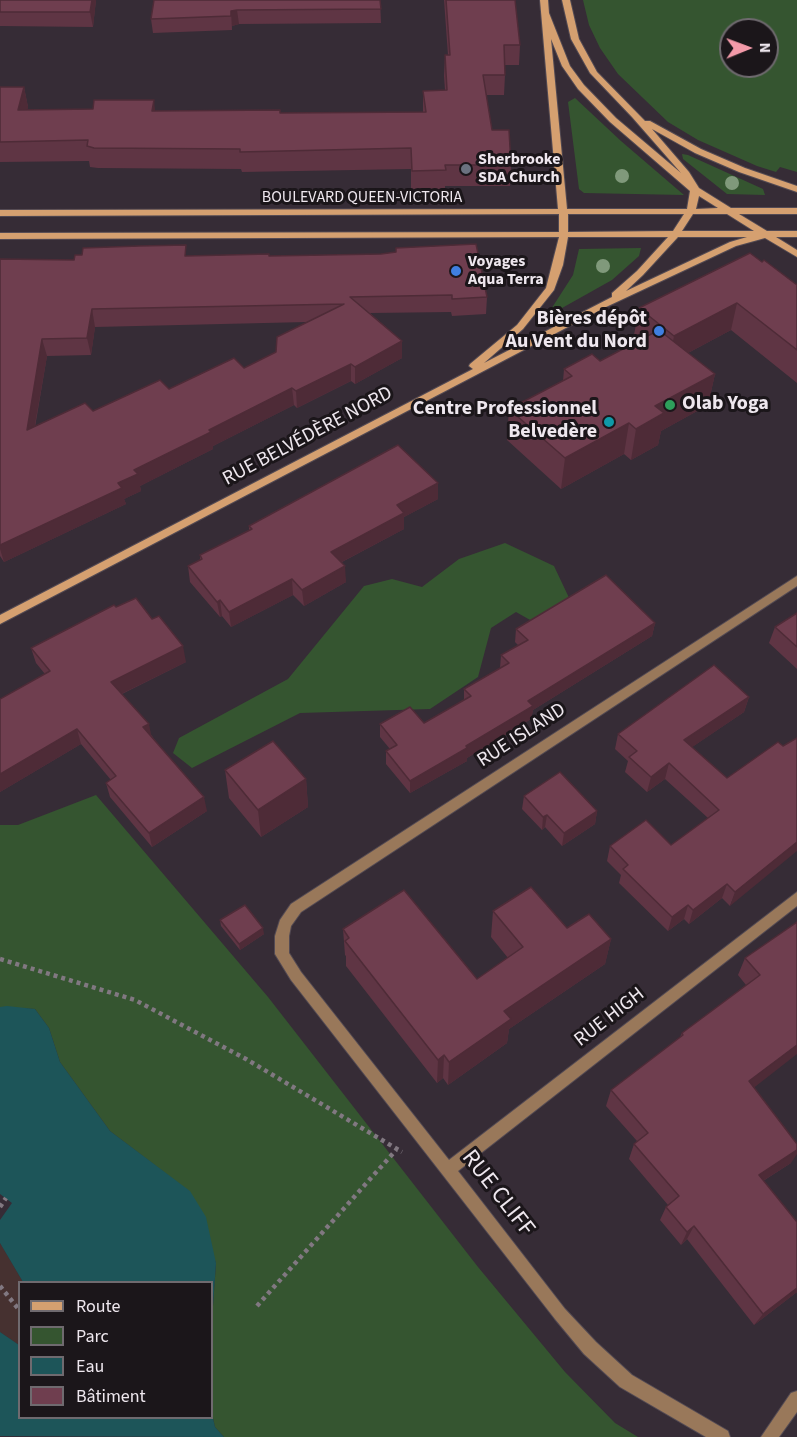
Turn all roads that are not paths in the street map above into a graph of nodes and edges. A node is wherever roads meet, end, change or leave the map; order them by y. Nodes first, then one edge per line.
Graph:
1 (544, 0) edge
2 (566, 0) edge
3 (545, 13) junction
4 (635, 115) junction
5 (797, 189) edge
6 (695, 190) junction
7 (690, 212) junction
8 (731, 212) junction
9 (797, 212) edge
10 (0, 213) edge
11 (563, 213) junction
12 (768, 234) junction
13 (797, 234) edge
14 (564, 235) junction
15 (675, 235) junction
16 (0, 236) edge
17 (797, 254) edge
18 (603, 305) junction
19 (457, 381) junction
20 (797, 580) edge
21 (0, 620) edge
22 (797, 898) edge
23 (282, 936) joint
24 (448, 1170) junction
25 (797, 1399) edge
26 (722, 1437) edge
27 (769, 1437) edge

1 - 3 main road
2 - 4 main road
3 - 6 main road
3 - 11 main road
4 - 5 main road
4 - 6 main road
6 - 7 main road
6 - 8 main road
7 - 8 main road, BOULEVARD QUEEN-VICTORIA
7 - 11 main road, BOULEVARD QUEEN-VICTORIA
7 - 15 main road
8 - 9 main road, BOULEVARD QUEEN-VICTORIA
8 - 12 main road
10 - 11 main road, BOULEVARD QUEEN-VICTORIA
11 - 14 main road
12 - 13 main road, BOULEVARD QUEEN-VICTORIA
12 - 15 main road, BOULEVARD QUEEN-VICTORIA
12 - 17 main road
12 - 18 main road, RUE BELVÉDÈRE NORD
14 - 15 main road, BOULEVARD QUEEN-VICTORIA
14 - 16 main road, BOULEVARD QUEEN-VICTORIA
14 - 19 main road
15 - 18 main road
18 - 19 main road, RUE BELVÉDÈRE NORD
19 - 21 main road, RUE BELVÉDÈRE NORD
20 - 23 street, RUE ISLAND
22 - 24 street, RUE HIGH
23 - 24 street, RUE CLIFF
24 - 26 street, RUE CLIFF
25 - 27 street

